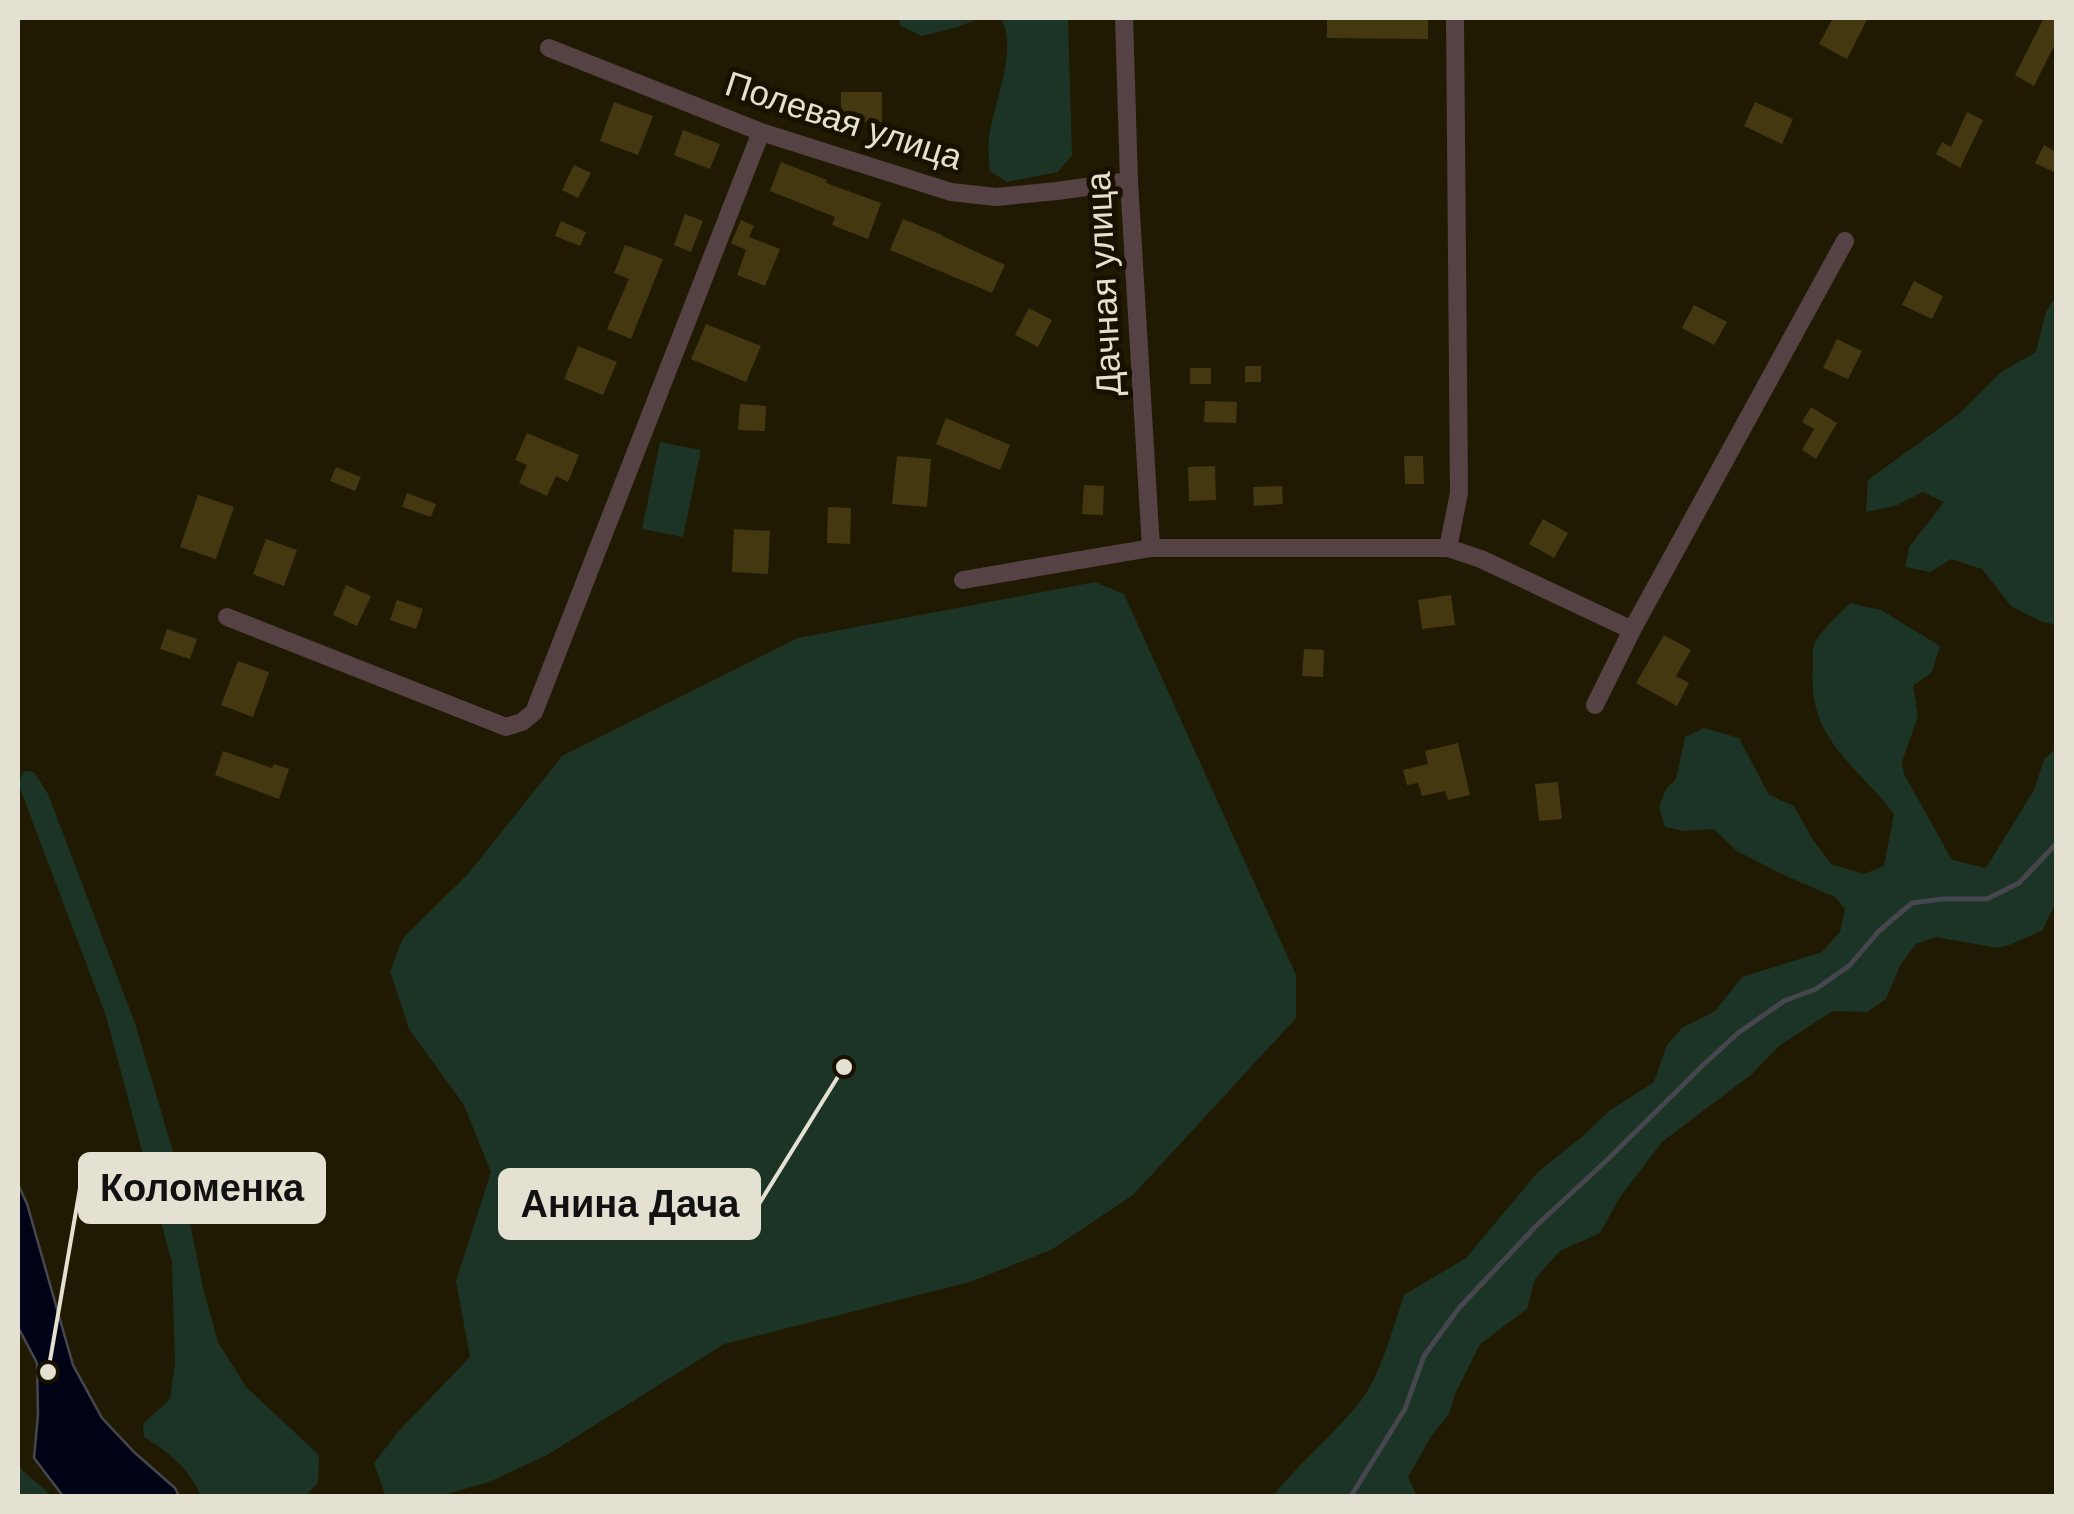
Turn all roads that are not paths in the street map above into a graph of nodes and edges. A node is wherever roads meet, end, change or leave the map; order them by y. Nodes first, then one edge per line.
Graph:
1 (1124, 18) edge
2 (1456, 18) edge
3 (549, 48) dead end
4 (761, 132) junction
5 (1129, 181) junction
6 (1845, 241) dead end
7 (1151, 548) junction
8 (1448, 548) junction
9 (963, 580) dead end
10 (227, 617) dead end
11 (1632, 630) junction
12 (1595, 706) dead end

1 - 5 street, Дачная улица
2 - 8 street
3 - 4 street, Полевая улица
4 - 5 street, Полевая улица
4 - 10 street
5 - 7 street, Дачная улица
6 - 11 street
7 - 8 street
7 - 9 street
8 - 11 street
11 - 12 street

